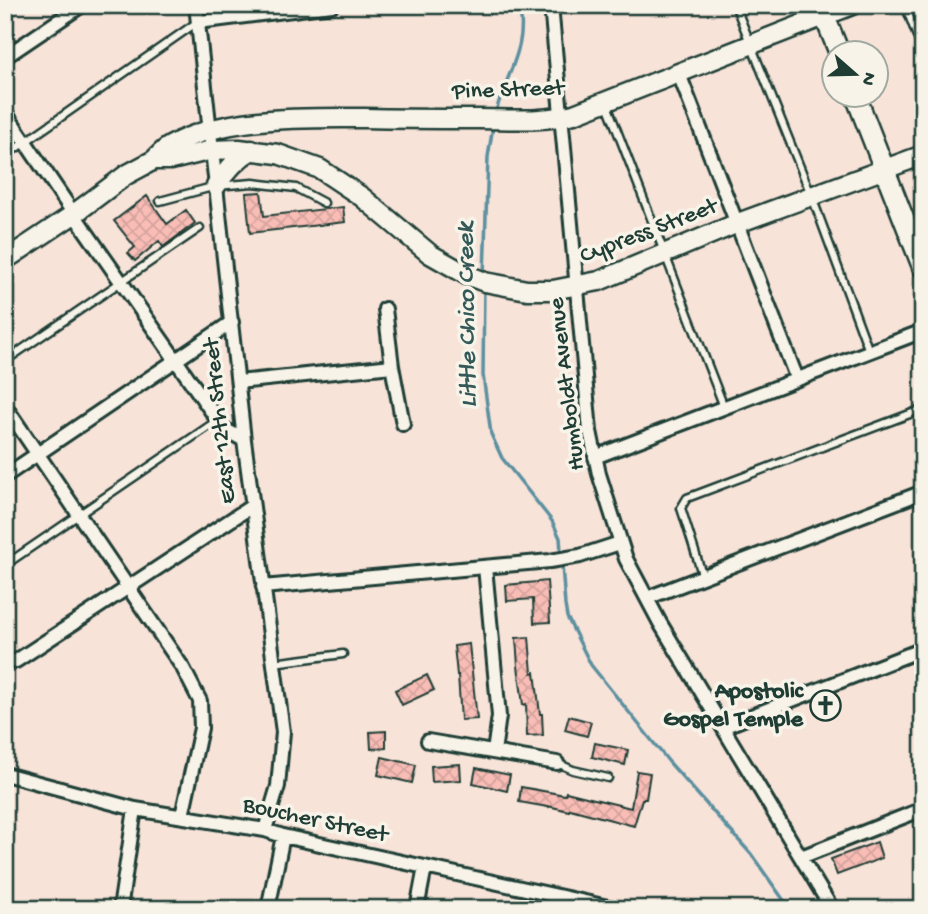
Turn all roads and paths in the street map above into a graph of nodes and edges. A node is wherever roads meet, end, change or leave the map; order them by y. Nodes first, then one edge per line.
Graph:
1 (82, 5) edge
2 (196, 5) edge
3 (332, 5) edge
4 (551, 5) edge
5 (735, 5) edge
6 (852, 5) edge
7 (905, 5) edge
8 (822, 10) edge
9 (198, 22) junction
10 (833, 38) edge
11 (750, 46) junction
12 (923, 52) edge
13 (5, 57) edge
14 (680, 74) junction
15 (606, 102) junction
16 (861, 108) edge
17 (5, 112) edge
18 (561, 117) junction
19 (210, 130) junction
20 (26, 142) junction
21 (212, 150) junction
22 (252, 150) junction
23 (5, 156) edge
24 (923, 156) edge
25 (154, 160) junction
26 (885, 170) junction
27 (216, 186) junction
28 (812, 197) junction
29 (160, 201) dead end
30 (324, 203) dead end
31 (74, 214) junction
32 (738, 223) junction
33 (200, 228) dead end
34 (664, 254) junction
35 (5, 260) edge
36 (923, 268) edge
37 (121, 282) junction
38 (577, 286) junction
39 (385, 309) dead end
40 (232, 322) junction
41 (923, 331) edge
42 (869, 351) junction
43 (5, 361) edge
44 (176, 361) junction
45 (392, 366) junction
46 (797, 379) junction
47 (237, 382) junction
48 (5, 406) edge
49 (724, 407) junction
50 (923, 409) edge
51 (218, 420) junction
52 (404, 424) dead end
53 (244, 440) junction
54 (39, 454) junction
55 (595, 457) junction
56 (5, 476) edge
57 (923, 492) edge
58 (252, 506) junction
59 (79, 515) junction
60 (620, 543) junction
61 (5, 565) edge
62 (485, 566) junction
63 (703, 577) junction
64 (263, 587) junction
65 (128, 588) junction
66 (647, 598) junction
67 (923, 649) edge
68 (343, 654) dead end
69 (5, 662) edge
70 (273, 663) junction
71 (723, 727) junction
72 (428, 741) dead end
73 (494, 752) junction
74 (557, 763) joint
75 (5, 774) edge
76 (608, 778) dead end
77 (135, 809) junction
78 (923, 809) edge
79 (182, 816) junction
80 (265, 830) junction
81 (283, 836) junction
82 (801, 857) junction
83 (425, 867) junction
84 (572, 904) edge
85 (120, 909) edge
86 (268, 909) edge
87 (417, 909) edge
88 (617, 909) edge
89 (832, 909) edge

1 - 13 street
2 - 9 street, East 12th Street
3 - 9 street
4 - 18 street, Humboldt Avenue
5 - 11 lane
6 - 8 street, Pine Street
7 - 12 lane
8 - 10 main road
8 - 11 street, Pine Street
9 - 19 street, East 12th Street
9 - 20 lane
11 - 14 street, Pine Street
11 - 28 lane
14 - 15 street, Pine Street
14 - 32 street
15 - 18 street, Pine Street
15 - 34 lane
16 - 26 main road
17 - 20 street
18 - 19 street, Pine Street
18 - 38 street, Humboldt Avenue
19 - 21 street, East 12th Street
19 - 25 street, Pine Street
20 - 23 lane
20 - 31 street
21 - 22 street, Cypress Street
21 - 25 street, Cypress Street
21 - 27 street, East 12th Street
22 - 27 street
22 - 38 street, Cypress Street
24 - 26 street, Cypress Street
25 - 31 street, Pine Street
26 - 28 street, Cypress Street
26 - 36 main road
27 - 29 lane
27 - 30 lane
27 - 40 street, East 12th Street
28 - 32 street, Cypress Street
28 - 42 lane
31 - 35 street, Pine Street
31 - 37 street
32 - 34 street, Cypress Street
32 - 46 street
33 - 37 lane
34 - 38 street, Cypress Street
34 - 49 lane
37 - 43 lane
37 - 44 street
38 - 55 street, Humboldt Avenue
39 - 45 street
40 - 44 street
40 - 47 street, East 12th Street
41 - 42 street
42 - 46 street
44 - 51 street
44 - 54 street
45 - 47 street
45 - 52 street
46 - 49 street
47 - 53 street, East 12th Street
48 - 54 street
49 - 55 street
50 - 63 lane
51 - 53 street
51 - 59 lane
53 - 58 street, East 12th Street
54 - 56 street
54 - 59 street
55 - 60 street, Humboldt Avenue
57 - 63 street
58 - 64 street, East 12th Street
58 - 65 street
59 - 61 lane
59 - 65 street
60 - 62 street
60 - 66 street, Humboldt Avenue
62 - 64 street
62 - 73 street
63 - 66 street
64 - 70 street, East 12th Street
65 - 69 street
65 - 79 street
66 - 71 street, Humboldt Avenue
67 - 71 street
68 - 70 lane
70 - 80 street, East 12th Street
71 - 82 street, Humboldt Avenue
72 - 73 street
73 - 74 street
74 - 76 lane
75 - 77 street, Boucher Street
77 - 79 street, Boucher Street
77 - 85 street
78 - 82 street
79 - 80 street, Boucher Street
80 - 81 street, Boucher Street
81 - 83 street, Boucher Street
81 - 86 street
82 - 89 street, Humboldt Avenue
83 - 84 street, Boucher Street
83 - 87 street
84 - 88 street, Boucher Street

